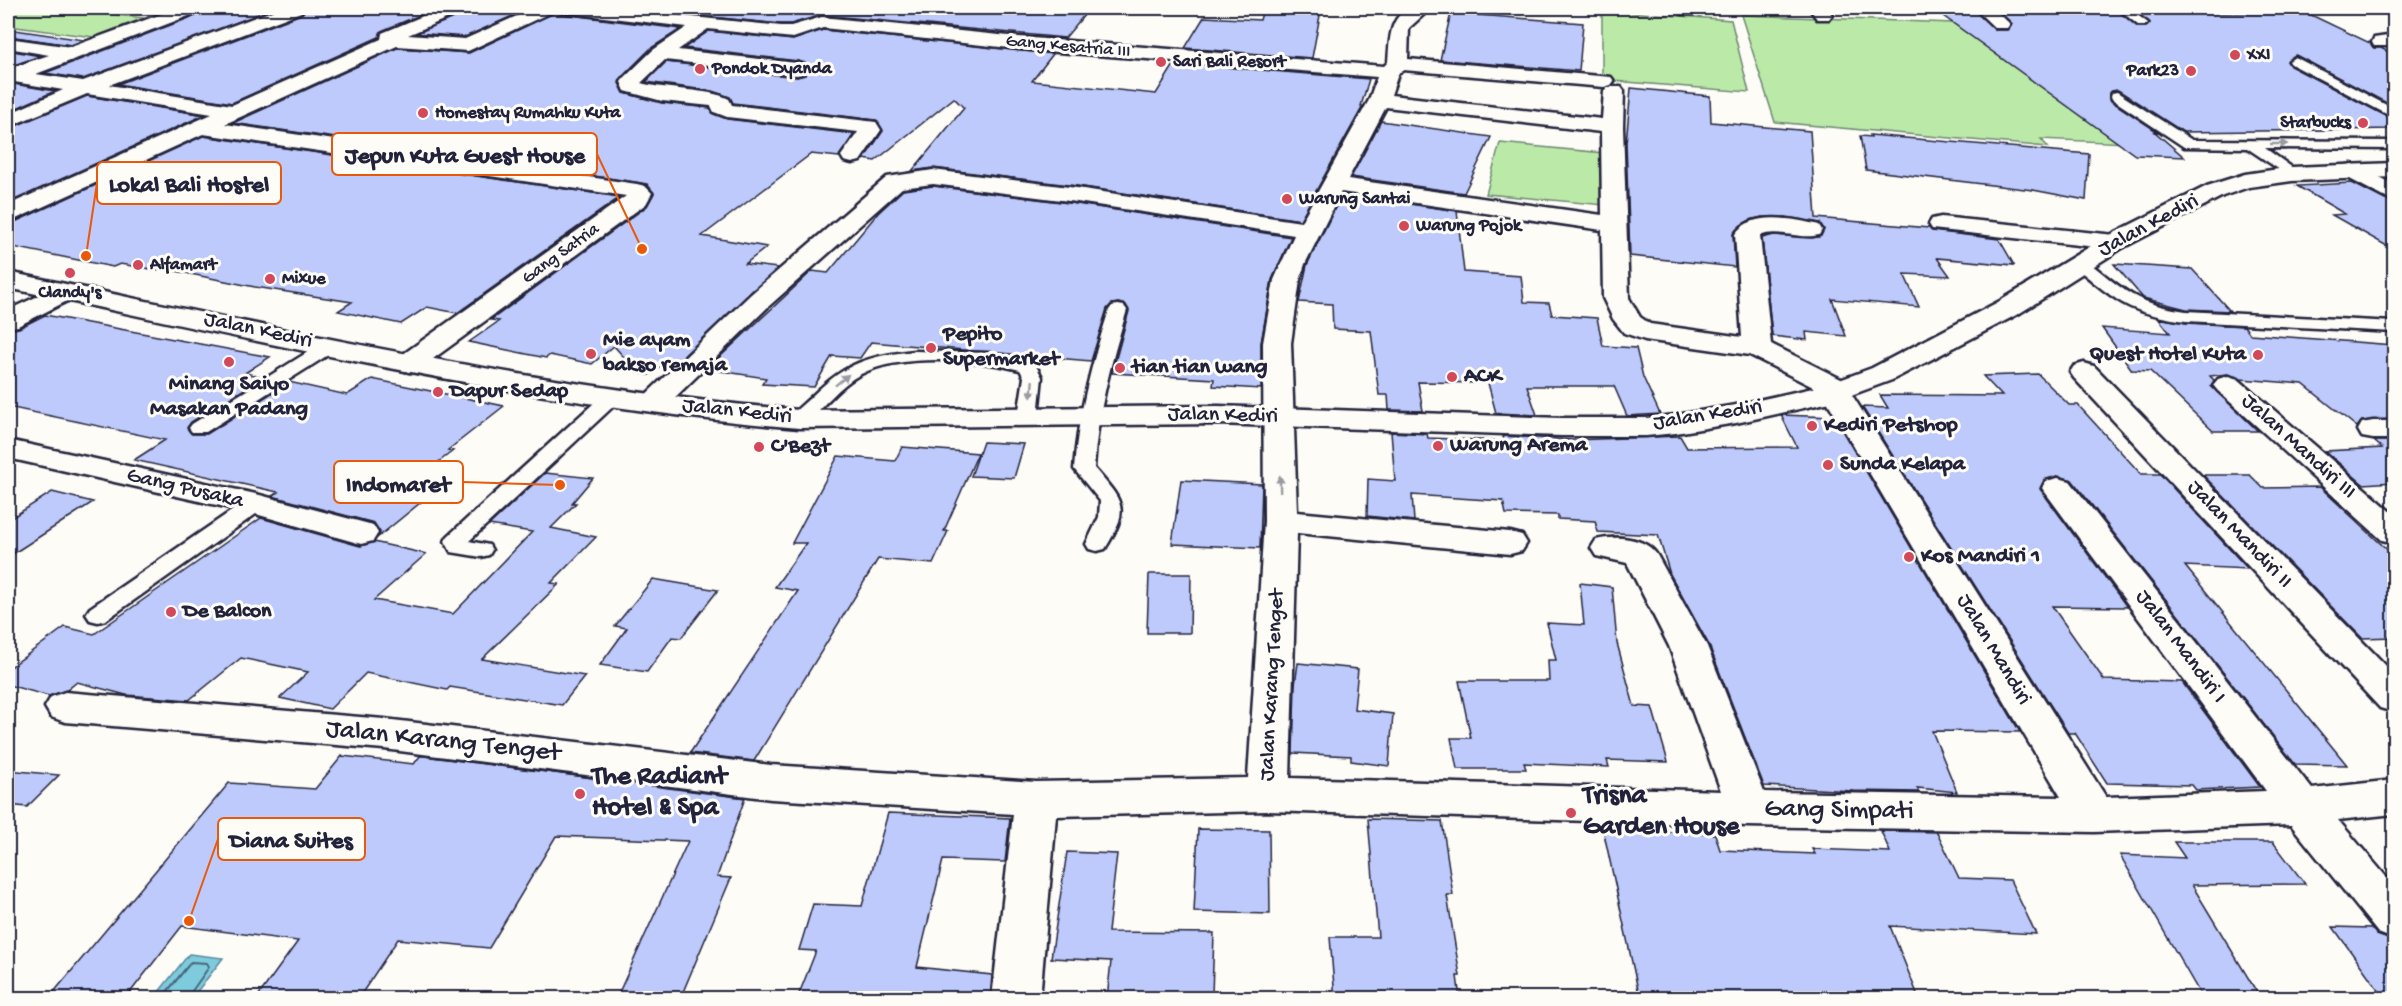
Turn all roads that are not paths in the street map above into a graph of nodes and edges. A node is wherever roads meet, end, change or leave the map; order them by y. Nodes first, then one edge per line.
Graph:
1 (193, 8) edge
2 (295, 8) edge
3 (456, 8) edge
4 (548, 8) edge
5 (561, 8) edge
6 (1423, 8) edge
7 (1983, 8) edge
8 (2122, 8) edge
9 (2142, 23) dead end
10 (704, 24) junction
11 (2001, 24) dead end
12 (8, 43) edge
13 (72, 53) junction
14 (660, 54) junction
15 (2328, 64) dead end
16 (1394, 68) junction
17 (796, 69) dead end
18 (10, 75) edge
19 (2368, 85) dead end
20 (86, 87) junction
21 (2117, 96) dead end
22 (2394, 99) edge
23 (1379, 100) junction
24 (225, 110) junction
25 (2394, 114) edge
26 (8, 121) edge
27 (200, 127) junction
28 (1612, 127) junction
29 (2250, 144) junction
30 (2394, 145) edge
31 (852, 156) dead end
32 (2394, 170) edge
33 (2352, 171) junction
34 (2292, 174) junction
35 (1334, 184) junction
36 (2394, 193) edge
37 (8, 205) edge
38 (8, 214) edge
39 (1941, 224) dead end
40 (1614, 225) junction
41 (1309, 230) junction
42 (1810, 230) dead end
43 (2115, 242) junction
44 (2080, 263) junction
45 (8, 280) edge
46 (62, 293) junction
47 (1118, 309) dead end
48 (8, 320) edge
49 (2394, 327) edge
50 (330, 346) junction
51 (1756, 348) junction
52 (409, 363) junction
53 (2084, 372) dead end
54 (2228, 385) dead end
55 (1838, 391) junction
56 (612, 397) junction
57 (653, 402) junction
58 (1028, 416) junction
59 (1088, 416) junction
60 (1278, 417) junction
61 (799, 419) junction
62 (200, 428) dead end
63 (8, 449) edge
64 (2058, 488) dead end
65 (256, 504) junction
66 (1281, 521) junction
67 (2394, 532) edge
68 (361, 533) dead end
69 (1510, 543) dead end
70 (1097, 544) dead end
71 (1608, 548) dead end
72 (481, 550) dead end
73 (99, 614) dead end
74 (2394, 698) edge
75 (65, 707) dead end
76 (1268, 794) junction
77 (2394, 797) edge
78 (1036, 799) junction
79 (2302, 807) junction
80 (1749, 809) junction
81 (2094, 815) junction
82 (2394, 919) edge
83 (1016, 999) edge

1 - 13 street
2 - 20 street
3 - 24 street
4 - 27 street
5 - 10 street, Gang Kesatria III
6 - 16 street
7 - 11 street
8 - 9 lane
10 - 14 street
10 - 16 street, Gang Kesatria III
12 - 13 street
13 - 18 street
14 - 17 street
14 - 31 street
15 - 25 lane
16 - 23 street
16 - 28 street, Gang Kesatria III
18 - 20 street
19 - 22 lane
20 - 24 street
20 - 26 street
21 - 29 lane
23 - 28 street
23 - 35 street
24 - 37 street
27 - 38 street
27 - 52 street, Gang Satria
28 - 40 street
29 -> 30 lane
29 - 34 lane
32 - 33 street, Jalan Kediri
33 - 34 street, Jalan Kediri
33 - 36 street
34 - 43 street, Jalan Kediri
35 - 40 street
35 - 41 street
39 - 43 street
40 - 51 street
41 - 57 street
41 - 60 street
42 - 51 street
43 - 44 street, Jalan Kediri
44 - 49 lane
44 - 55 street, Jalan Kediri
45 - 46 street, Jalan Kediri
46 - 48 street
46 - 50 street, Jalan Kediri
47 - 59 lane
50 - 52 street, Jalan Kediri
50 - 62 lane
51 - 55 street
52 - 56 street, Jalan Kediri
53 - 74 street, Jalan Mandiri II
54 - 67 street, Jalan Mandiri III
55 - 60 street, Jalan Kediri
55 - 81 street, Jalan Mandiri
56 - 57 street, Jalan Kediri
56 - 72 lane
57 - 61 street, Jalan Kediri
58 - 59 street, Jalan Kediri
58 - 61 street, Jalan Kediri
61 -> 58 lane
59 - 60 street, Jalan Kediri
59 - 70 lane
66 -> 60 street, Jalan Karang Tenget
63 - 65 street, Gang Pusaka
64 - 79 street, Jalan Mandiri I
65 - 68 street, Gang Pusaka
65 - 73 lane
66 - 69 street
66 - 76 street, Jalan Karang Tenget
71 - 80 street
75 - 78 street, Jalan Karang Tenget
76 - 78 street, Jalan Karang Tenget
76 - 80 street, Gang Simpati
77 - 79 street, Gang Simpati
78 - 83 street
79 - 81 street, Gang Simpati
79 - 82 street, Jalan Mandiri I
80 - 81 street, Gang Simpati

